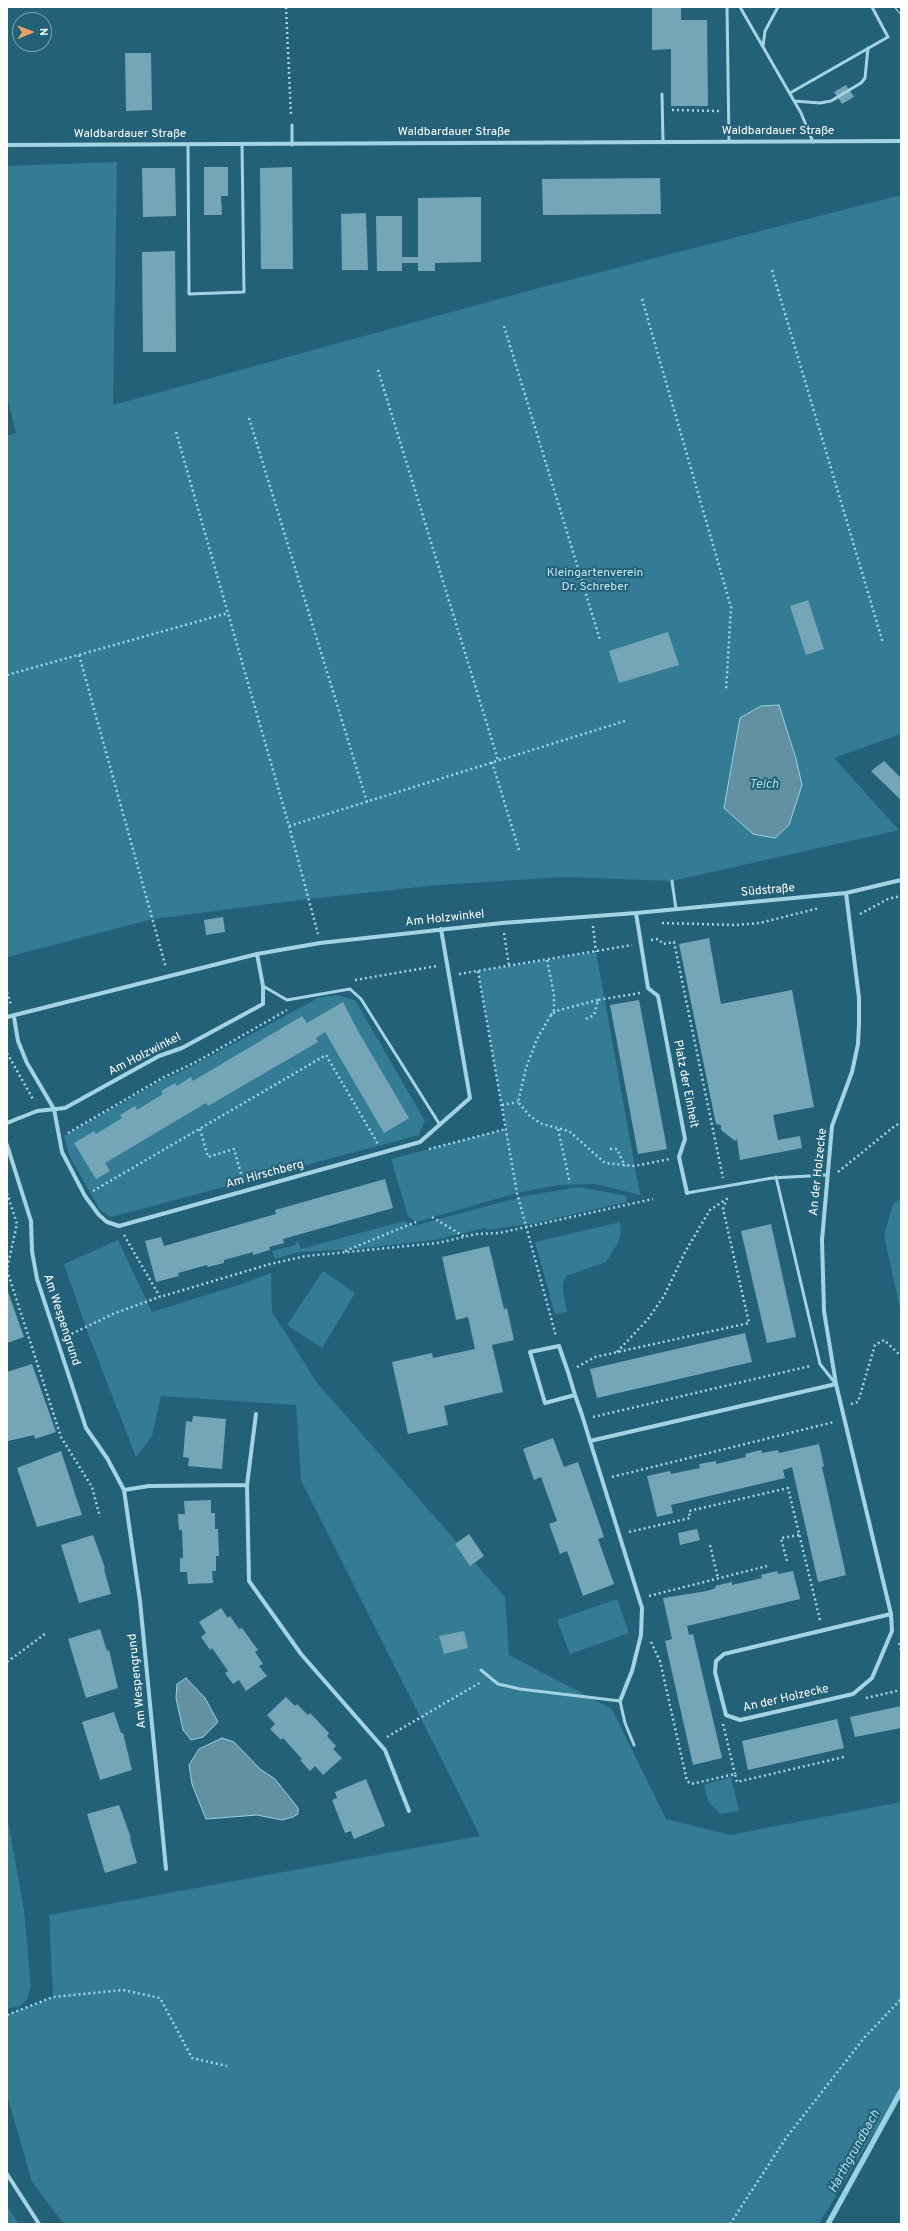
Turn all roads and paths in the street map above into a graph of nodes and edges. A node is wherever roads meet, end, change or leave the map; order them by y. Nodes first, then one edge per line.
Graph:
1 (286, 7) edge
2 (727, 7) edge
3 (740, 7) edge
4 (778, 7) edge
5 (872, 7) edge
6 (763, 47) junction
7 (868, 48) junction
8 (662, 94) dead end
9 (790, 94) junction
10 (794, 101) junction
11 (662, 110) junction
12 (729, 111) junction
13 (292, 125) joint
14 (729, 141) junction
15 (901, 141) edge
16 (663, 142) junction
17 (813, 142) junction
18 (242, 144) junction
19 (7, 145) edge
20 (188, 145) junction
21 (292, 145) junction
22 (772, 270) dead end
23 (642, 299) dead end
24 (504, 326) dead end
25 (378, 370) dead end
26 (249, 418) dead end
27 (176, 432) dead end
28 (228, 613) junction
29 (600, 640) dead end
30 (883, 643) dead end
31 (79, 655) junction
32 (7, 675) edge
33 (726, 691) dead end
34 (625, 721) dead end
35 (498, 760) junction
36 (492, 762) junction
37 (367, 802) junction
38 (289, 826) junction
39 (519, 850) dead end
40 (901, 880) edge
41 (672, 881) dead end
42 (846, 893) junction
43 (901, 896) edge
44 (826, 907) dead end
45 (676, 909) junction
46 (636, 913) junction
47 (592, 916) junction
48 (849, 920) junction
49 (502, 923) junction
50 (655, 924) dead end
51 (441, 929) junction
52 (645, 941) dead end
53 (320, 942) junction
54 (640, 944) junction
55 (596, 952) junction
56 (257, 954) junction
57 (547, 960) junction
58 (447, 965) junction
59 (509, 966) junction
60 (478, 971) junction
61 (168, 976) junction
62 (449, 976) junction
63 (263, 986) junction
64 (350, 989) junction
65 (640, 993) dead end
66 (598, 1000) junction
67 (294, 1006) dead end
68 (551, 1015) junction
69 (14, 1016) junction
70 (7, 1018) edge
71 (586, 1019) dead end
72 (518, 1102) junction
73 (502, 1105) junction
74 (54, 1109) junction
75 (7, 1123) edge
76 (901, 1124) edge
77 (440, 1125) junction
78 (200, 1129) junction
79 (558, 1129) junction
80 (506, 1130) junction
81 (60, 1138) junction
82 (7, 1145) edge
83 (610, 1149) dead end
84 (422, 1151) dead end
85 (383, 1153) junction
86 (671, 1159) dead end
87 (625, 1166) junction
88 (827, 1175) junction
89 (776, 1178) junction
90 (570, 1183) dead end
91 (738, 1184) junction
92 (725, 1186) junction
93 (246, 1191) junction
94 (7, 1193) edge
95 (687, 1193) joint
96 (85, 1196) junction
97 (653, 1199) dead end
98 (725, 1200) junction
99 (432, 1217) dead end
100 (416, 1222) dead end
101 (119, 1226) junction
102 (525, 1227) junction
103 (465, 1237) junction
104 (342, 1253) junction
105 (7, 1270) edge
106 (160, 1296) junction
107 (57, 1339) junction
108 (559, 1346) junction
109 (617, 1352) junction
110 (901, 1356) edge
111 (820, 1364) junction
112 (568, 1372) junction
113 (836, 1384) junction
114 (575, 1395) junction
115 (841, 1408) junction
116 (256, 1414) dead end
117 (833, 1415) dead end
118 (583, 1419) junction
119 (844, 1420) junction
120 (834, 1422) junction
121 (836, 1430) dead end
122 (590, 1440) junction
123 (602, 1480) junction
124 (247, 1485) junction
125 (124, 1490) junction
126 (100, 1517) dead end
127 (619, 1534) junction
128 (799, 1534) junction
129 (710, 1545) dead end
130 (787, 1561) dead end
131 (767, 1566) dead end
132 (718, 1578) junction
133 (639, 1598) junction
134 (891, 1614) junction
135 (642, 1624) junction
136 (822, 1630) junction
137 (45, 1634) dead end
138 (7, 1662) edge
139 (481, 1670) dead end
140 (490, 1677) junction
141 (620, 1701) junction
142 (721, 1717) dead end
143 (378, 1742) junction
144 (634, 1745) dead end
145 (844, 1757) dead end
146 (735, 1774) junction
147 (409, 1811) dead end
148 (166, 1869) dead end
149 (901, 1998) edge
150 (7, 2016) edge
151 (227, 2066) dead end
152 (7, 2174) edge
153 (39, 2224) edge
154 (730, 2224) edge

1 - 13 path
2 - 12 lane
3 - 6 lane
4 - 6 lane
5 - 7 lane
6 - 9 lane
7 - 9 lane
7 - 10 lane
8 - 11 lane
9 - 10 lane
10 - 17 lane
11 - 12 path
11 - 16 lane
12 - 14 lane
13 - 21 lane
14 - 16 street, Waldbardauer Straße
14 - 17 street, Waldbardauer Straße
15 - 17 street, Waldbardauer Straße
16 - 21 street, Waldbardauer Straße
18 - 20 street, Waldbardauer Straße
18 - 20 lane
18 - 21 street, Waldbardauer Straße
19 - 20 street, Waldbardauer Straße
22 - 30 path
23 - 33 path
24 - 29 path
25 - 35 path
26 - 37 path
27 - 28 path
28 - 31 path
28 - 38 path
31 - 32 path
31 - 61 path
34 - 35 path
35 - 36 path
36 - 37 path
36 - 39 path
37 - 38 path
38 - 53 path
40 - 42 street, Südstraße
41 - 45 lane
42 - 45 street, Südstraße
42 - 48 street, An der Holzecke
43 - 48 path
44 - 50 path
45 - 46 street, Südstraße
46 - 47 street, Am Holzwinkel
46 - 54 street, Platz der Einheit
47 - 49 street, Am Holzwinkel
47 - 55 path
48 - 88 street, An der Holzecke
49 - 51 street, Am Holzwinkel
49 - 59 path
51 - 53 street, Am Holzwinkel
51 - 58 street, Am Hirschberg
52 - 92 path
53 - 56 street, Am Holzwinkel
54 - 55 path
54 - 95 street, Platz der Einheit
55 - 57 path
56 - 61 street, Am Holzwinkel
56 - 63 street, Am Holzwinkel
57 - 59 path
57 - 68 path
58 - 62 street, Am Hirschberg
58 - 64 path
59 - 60 path
60 - 62 path
60 - 73 path
61 - 69 street, Am Holzwinkel
62 - 77 street, Am Hirschberg
63 - 64 lane
63 - 74 street, Am Holzwinkel
64 - 77 lane
65 - 66 path
66 - 68 path
66 - 71 path
67 - 81 path
68 - 72 path
69 - 70 street, Am Holzwinkel
69 - 74 street
72 - 73 path
72 - 79 path
73 - 80 path
74 - 75 street
74 - 81 street
76 - 88 path
77 - 85 street, Am Hirschberg
78 - 85 path
78 - 93 path
78 - 96 path
79 - 87 path
79 - 90 path
80 - 84 path
80 - 102 path
81 - 96 street
82 - 107 street, Am Wespengrund
83 - 87 path
85 - 93 street, Am Hirschberg
86 - 87 path
88 - 89 lane, Platz der Einheit
88 - 113 street, An der Holzecke
89 - 91 lane, Platz der Einheit
89 - 111 lane
91 - 92 lane, Platz der Einheit
91 - 98 path
92 - 95 lane, Platz der Einheit
93 - 101 street, Am Hirschberg
94 - 105 path
96 - 101 street
97 - 102 path
98 - 109 path
98 - 109 path
99 - 103 path
100 - 104 path
101 - 106 path
102 - 103 path
102 - 108 path
103 - 104 path
104 - 106 path
105 - 126 path
106 - 107 path
107 - 125 street, Am Wespengrund
108 - 112 street
108 - 114 street
109 - 112 path
110 - 115 path
111 - 113 lane
111 - 118 path
112 - 114 street
113 - 115 street, An der Holzecke
113 - 122 street
114 - 118 street
115 - 119 street, An der Holzecke
116 - 124 street
117 - 120 path
118 - 122 street
119 - 120 path
119 - 134 street, An der Holzecke
120 - 121 path
120 - 123 path
122 - 123 street
123 - 127 street
124 - 125 street
124 - 143 street
125 - 148 street, Am Wespengrund
127 - 128 path
127 - 133 street
128 - 130 path
128 - 136 path
129 - 132 path
131 - 132 path
132 - 133 path
133 - 135 street
134 - 136 street, An der Holzecke
134 - 136 street, An der Holzecke
135 - 141 street
135 - 146 path
137 - 138 path
139 - 140 lane
140 - 141 lane
140 - 143 path
141 - 144 lane
142 - 146 path
143 - 147 street
145 - 146 path
149 - 154 path
150 - 151 path
152 - 153 street

